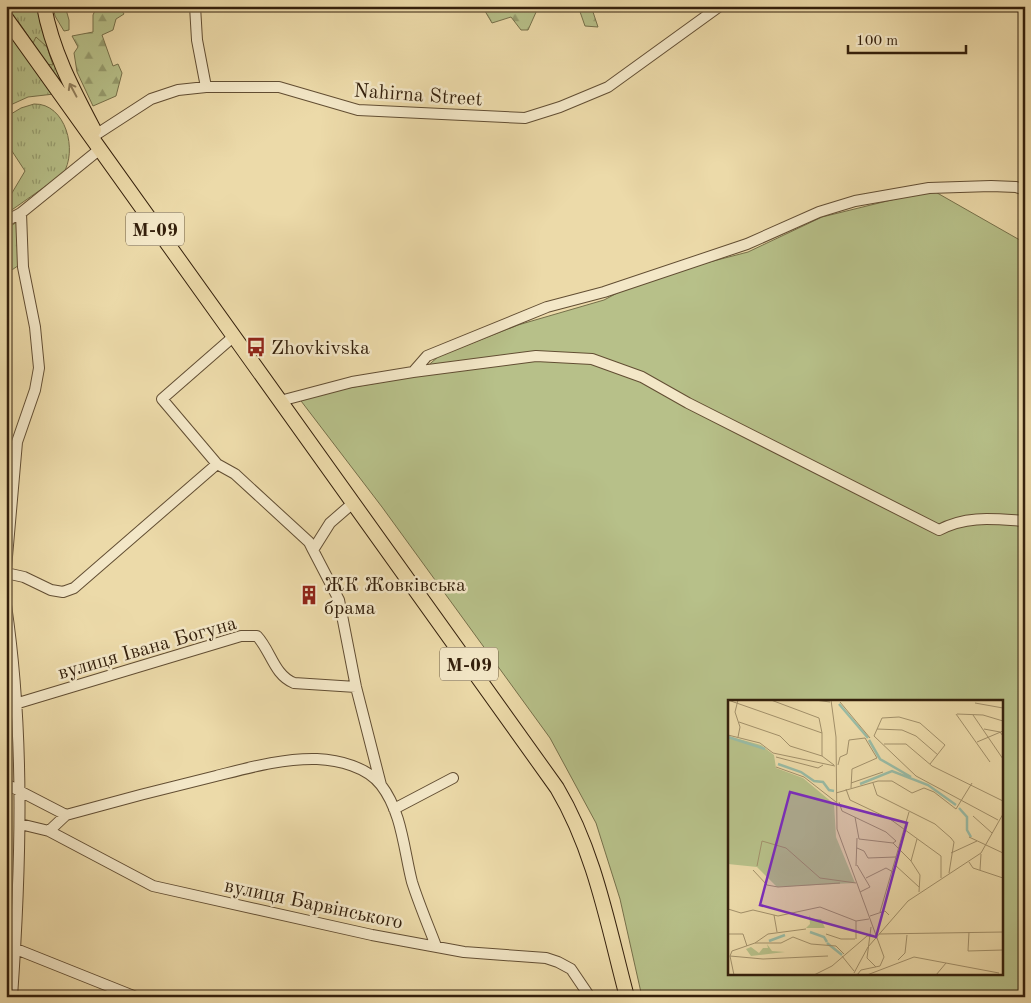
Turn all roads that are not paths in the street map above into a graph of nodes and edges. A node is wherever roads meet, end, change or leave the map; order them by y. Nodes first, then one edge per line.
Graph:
1 (44, 6) edge
2 (194, 6) edge
3 (720, 6) edge
4 (6, 18) edge
5 (206, 87) junction
6 (97, 134) junction
7 (100, 149) junction
8 (1025, 190) edge
9 (21, 213) junction
10 (6, 221) edge
11 (233, 337) junction
12 (413, 372) junction
13 (280, 402) junction
14 (217, 464) junction
15 (353, 503) junction
16 (1025, 521) edge
17 (312, 550) junction
18 (6, 568) edge
19 (6, 573) edge
20 (6, 605) edge
21 (9, 637) edge
22 (356, 687) junction
23 (15, 704) junction
24 (453, 778) dead end
25 (6, 784) edge
26 (381, 785) junction
27 (19, 792) junction
28 (394, 809) junction
29 (66, 816) junction
30 (20, 824) junction
31 (49, 831) junction
32 (436, 946) junction
33 (11, 947) edge
34 (12, 997) edge
35 (136, 997) edge
36 (590, 997) edge
37 (627, 997) edge

6 -> 1 highway, М-09
2 - 5 street
3 - 5 street, Nahirna Street
4 - 7 highway, М-09
5 - 6 street, Nahirna Street
6 - 7 highway, М-09
7 - 9 street
7 - 11 highway, М-09
8 - 12 street
9 - 10 street
9 - 18 street
11 - 13 highway, М-09
11 - 14 street
12 - 13 street
12 - 16 street
13 - 15 highway, М-09
14 - 17 street
14 - 19 street
15 - 17 street
15 - 37 highway, М-09
17 - 22 street
20 - 21 street
21 - 23 street
22 - 23 street, вулиця Івана Богуна
22 - 26 street
23 - 27 street
24 - 28 street
25 - 27 street
26 - 28 street
26 - 29 street
27 - 29 street
27 - 30 street
28 - 32 street
29 - 31 street
30 - 31 street, вулиця Барвінського
30 - 33 street
31 - 32 street, вулиця Барвінського
32 - 36 street, вулиця Барвінського
33 - 34 street
33 - 35 street

